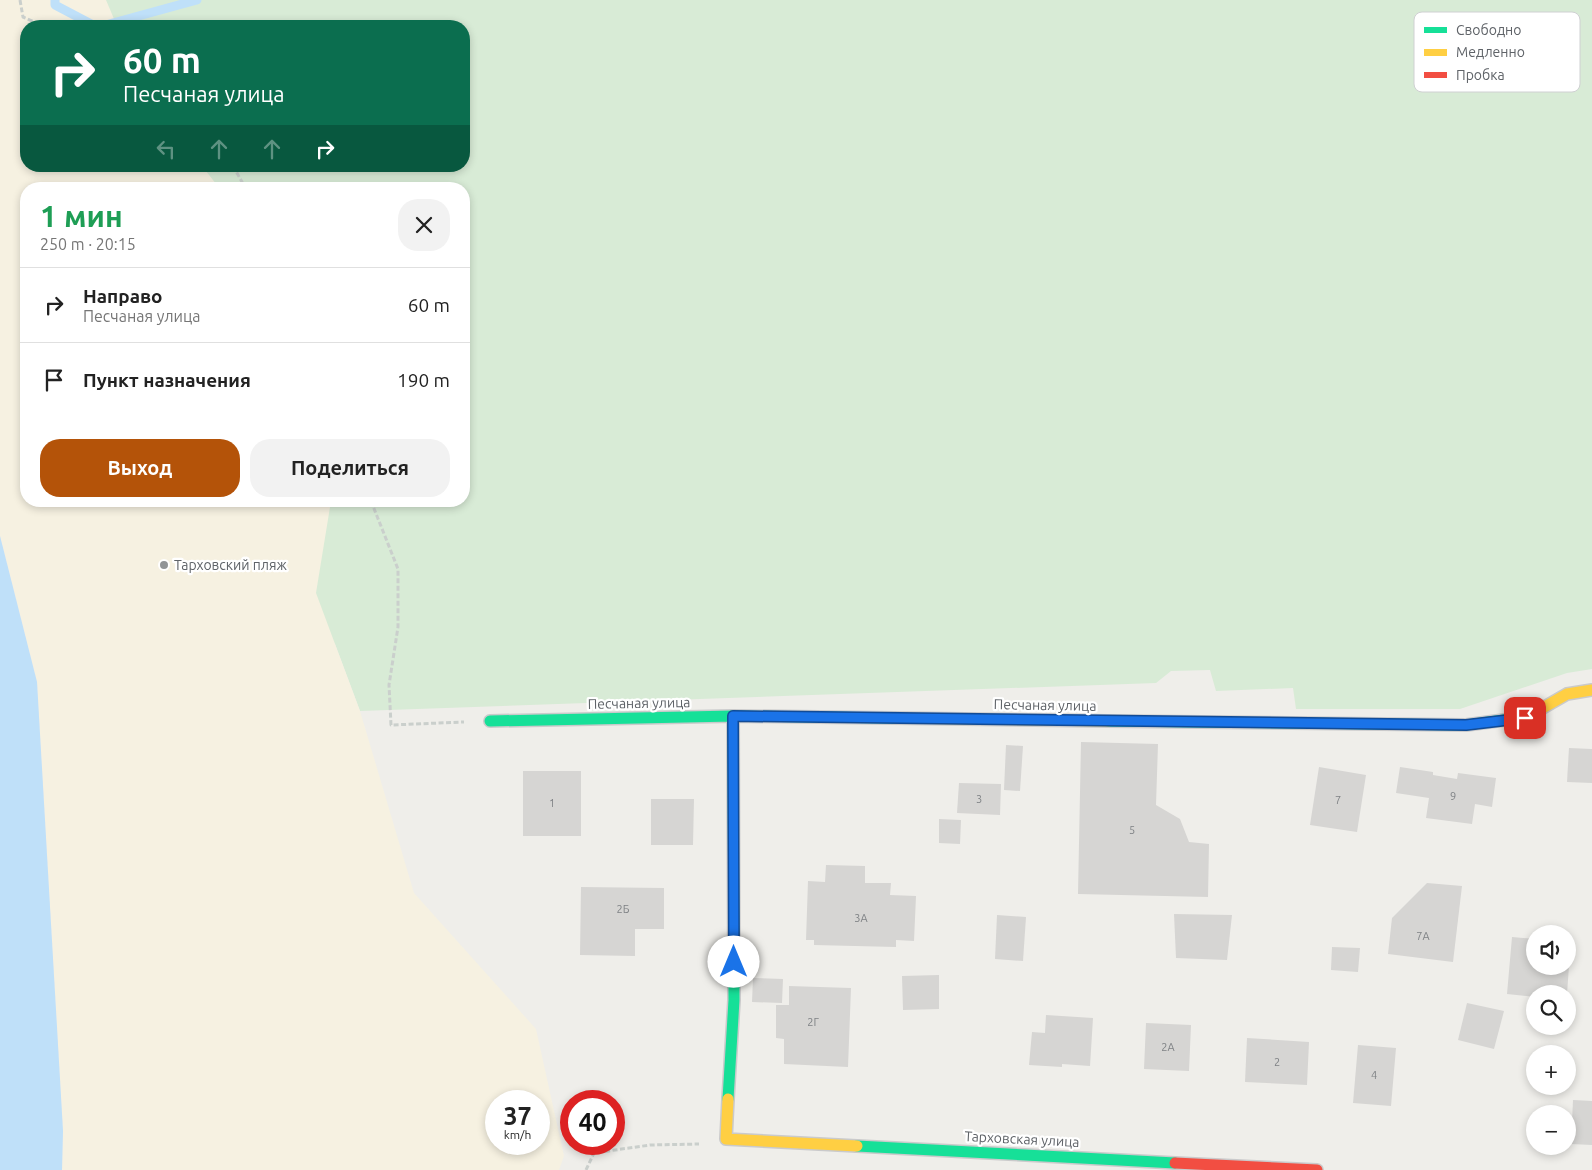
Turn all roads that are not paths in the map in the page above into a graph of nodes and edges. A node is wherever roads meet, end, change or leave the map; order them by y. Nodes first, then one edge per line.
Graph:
1 (1592, 690) edge
2 (733, 716) junction
3 (490, 721) road end
4 (1317, 1170) edge

1 - 2 street, Песчаная улица
2 - 3 street, Песчаная улица
2 - 4 street, Тарховская улица

